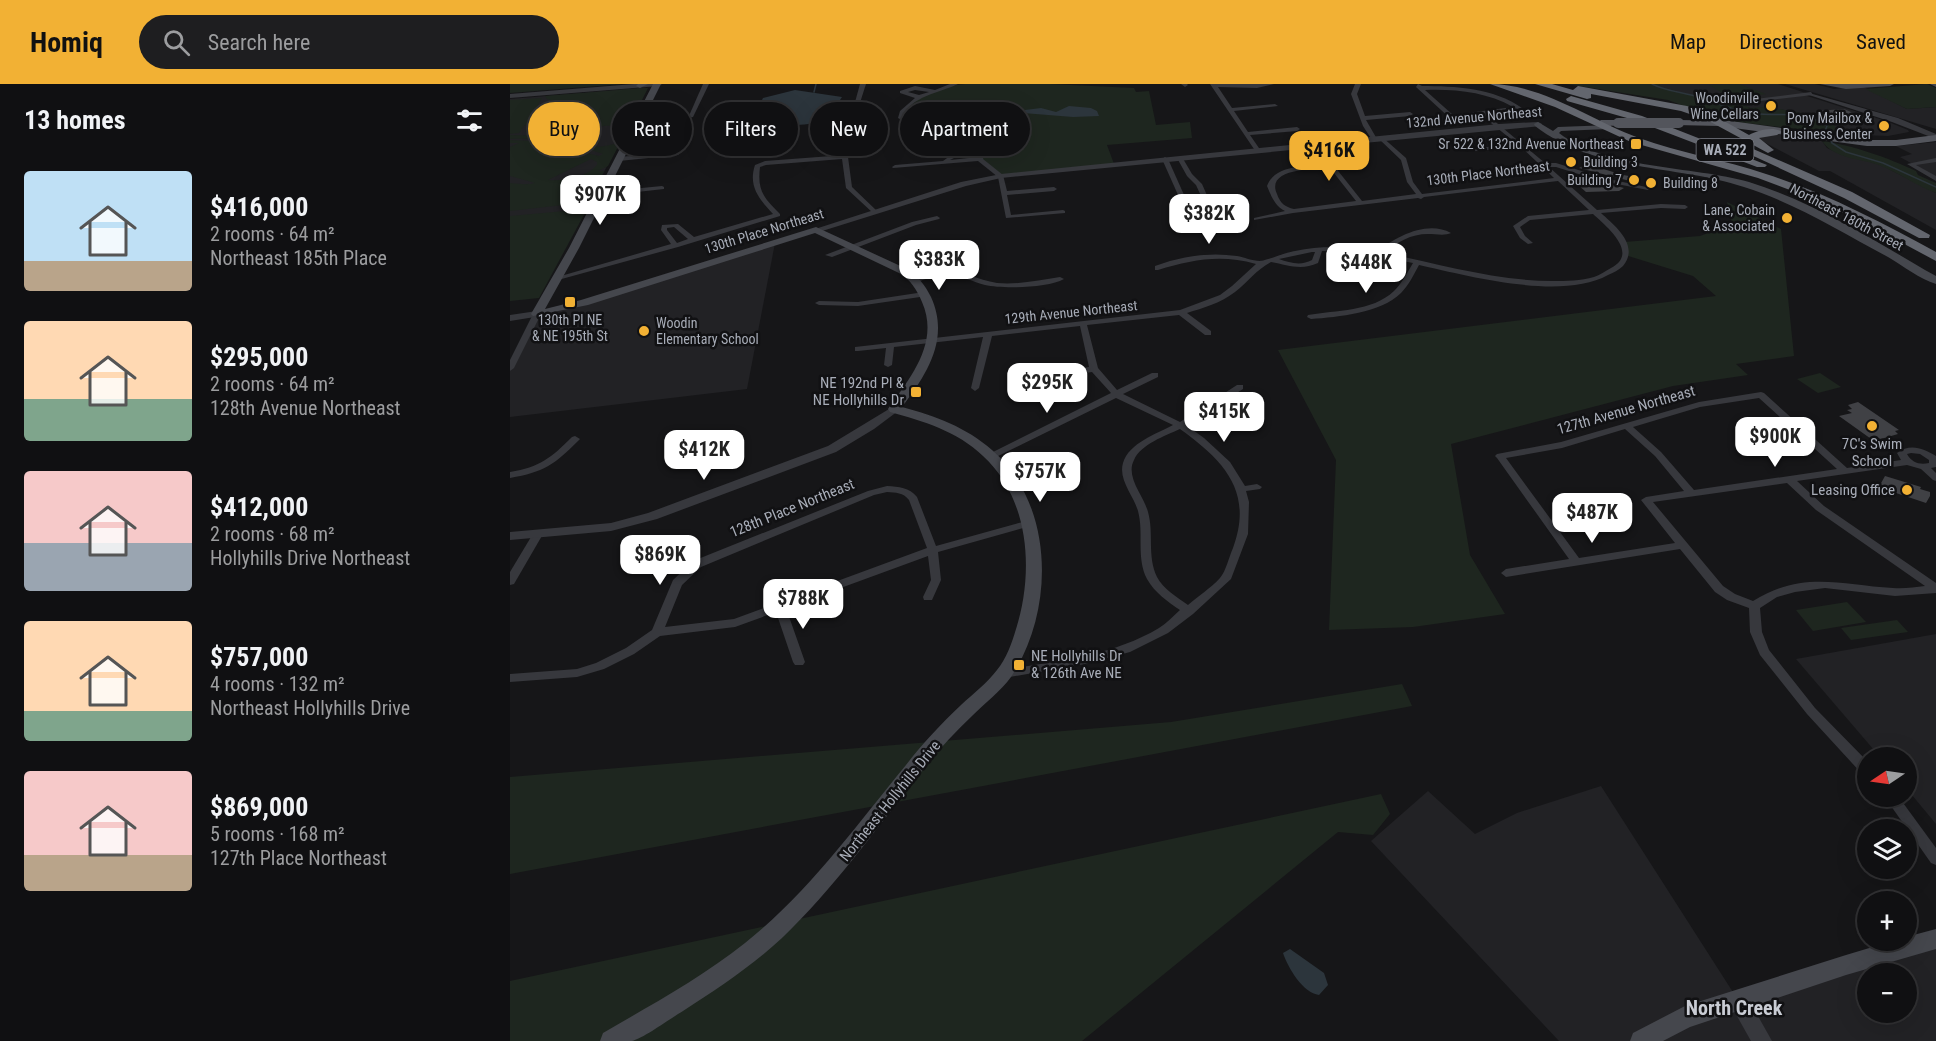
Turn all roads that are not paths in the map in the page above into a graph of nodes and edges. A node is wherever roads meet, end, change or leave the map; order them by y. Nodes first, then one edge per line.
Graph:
1 (657, 84) edge
2 (706, 84) edge
3 (863, 84) edge
4 (955, 84) edge
5 (1271, 84) edge
6 (1358, 84) edge
7 (1496, 84) edge
8 (1513, 84) edge
9 (1540, 84) edge
10 (1548, 84) edge
11 (1824, 84) edge
12 (1890, 84) edge
13 (642, 85) edge
14 (1214, 85) edge
15 (1418, 86) edge
16 (935, 92) junction
17 (1811, 93) joint
18 (510, 96) edge
19 (920, 97) junction
20 (857, 102) edge
21 (914, 102) edge
22 (1734, 102) dead end
23 (1275, 106) dead end
24 (1570, 109) junction
25 (1231, 110) junction
26 (692, 113) edge
27 (1410, 114) dead end
28 (1483, 114) junction
29 (1365, 117) junction
30 (1451, 117) junction
31 (1458, 123) dead end
32 (1538, 124) junction
33 (1568, 124) junction
34 (1720, 124) junction
35 (1609, 125) junction
36 (1499, 126) junction
37 (1297, 129) dead end
38 (1777, 132) junction
39 (1247, 134) junction
40 (1797, 134) junction
41 (1935, 136) edge
42 (1377, 139) junction
43 (1567, 144) junction
44 (1316, 145) junction
45 (1522, 145) junction
46 (1478, 150) dead end
47 (1258, 151) junction
48 (653, 156) edge
49 (953, 156) edge
50 (982, 156) edge
51 (1180, 158) junction
52 (619, 159) junction
53 (980, 159) junction
54 (1165, 159) junction
55 (946, 160) junction
56 (1936, 160) edge
57 (1543, 165) junction
58 (1332, 166) junction
59 (894, 167) dead end
60 (1806, 167) junction
61 (1000, 176) junction
62 (1559, 179) junction
63 (1936, 180) edge
64 (662, 188) dead end
65 (1648, 188) dead end
66 (1053, 189) dead end
67 (1003, 193) junction
68 (602, 194) junction
69 (1421, 197) junction
70 (1361, 204) junction
71 (1685, 207) dead end
72 (1293, 211) junction
73 (875, 212) junction
74 (1063, 212) dead end
75 (1596, 213) junction
76 (937, 218) dead end
77 (1214, 218) dead end
78 (1256, 219) dead end
79 (1898, 220) junction
80 (1194, 224) dead end
81 (816, 230) junction
82 (1448, 233) dead end
83 (693, 240) junction
84 (1530, 243) dead end
85 (1936, 243) edge
86 (676, 246) junction
87 (849, 249) junction
88 (1319, 249) junction
89 (1923, 250) junction
90 (1379, 254) junction
91 (829, 255) dead end
92 (1936, 257) edge
93 (1273, 260) junction
94 (1417, 262) junction
95 (1262, 264) junction
96 (1158, 268) dead end
97 (558, 278) junction
98 (1060, 279) dead end
99 (917, 280) junction
100 (1936, 280) edge
101 (924, 294) junction
102 (819, 303) dead end
103 (1181, 312) junction
104 (537, 314) junction
105 (1311, 317) dead end
106 (510, 318) edge
107 (1083, 324) junction
108 (1208, 333) dead end
109 (988, 335) junction
110 (933, 341) junction
111 (890, 345) junction
112 (858, 349) dead end
113 (888, 365) dead end
114 (510, 368) edge
115 (1094, 369) junction
116 (1155, 375) dead end
117 (1040, 377) dead end
118 (1240, 387) dead end
119 (975, 388) dead end
120 (1117, 394) junction
121 (894, 409) junction
122 (1180, 425) junction
123 (1627, 426) junction
124 (575, 439) dead end
125 (990, 457) junction
126 (1934, 457) edge
127 (1908, 462) junction
128 (1923, 467) junction
129 (1845, 471) junction
130 (510, 475) edge
131 (1936, 478) edge
132 (1790, 480) junction
133 (1257, 487) dead end
134 (1241, 489) junction
135 (1692, 494) junction
136 (1030, 522) junction
137 (538, 534) junction
138 (510, 536) edge
139 (1682, 546) junction
140 (933, 550) junction
141 (1576, 561) junction
142 (1506, 573) dead end
143 (510, 580) edge
144 (1936, 589) edge
145 (928, 597) dead end
146 (1754, 606) junction
147 (780, 607) junction
148 (1189, 611) junction
149 (657, 633) junction
150 (799, 662) dead end
151 (1004, 674) junction
152 (510, 678) edge
153 (1857, 759) edge
154 (1898, 807) edge
155 (1936, 859) edge
156 (1936, 939) edge
157 (1738, 1000) junction
158 (611, 1041) edge
159 (1641, 1041) edge
160 (1762, 1041) edge

1 - 13 street
1 - 52 main road
2 - 26 street
3 - 20 street
4 - 16 street
5 - 14 street
6 - 29 street
7 - 24 highway
8 - 89 highway, WA 522
9 - 79 highway, WA 522
10 - 34 highway
11 - 12 main road
13 - 18 street
14 - 25 street
15 - 28 street
15 - 30 street
16 - 19 street
16 - 19 street
17 - 22 street
17 - 41 street
19 - 21 street
23 - 25 street
24 - 33 highway
24 - 35 highway
25 - 39 street
27 - 29 street
28 - 30 street
28 - 36 street
29 - 42 street
30 - 31 street
32 - 33 main road, 132nd Avenue Northeast
32 - 36 street, 132nd Avenue Northeast
32 - 43 main road, Northeast 180th Street
33 - 35 main road, 132nd Avenue Northeast
34 - 35 main road, 132nd Avenue Northeast, bridge
34 - 38 main road
34 - 40 main road
34 - 60 highway
35 - 43 main road
35 - 89 highway
36 - 42 street, 132nd Avenue Northeast
36 - 45 street
37 - 39 street
38 - 40 main road
38 - 60 highway
39 - 47 street
40 - 41 main road
42 - 44 street, 132nd Avenue Northeast
42 - 69 street
43 - 100 main road, Northeast 180th Street
44 - 47 street, 132nd Avenue Northeast
44 - 58 street
45 - 46 street
45 - 57 street
47 - 51 street, 132nd Avenue Northeast
48 - 52 street
49 - 55 street
50 - 53 street
51 - 54 street, 132nd Avenue Northeast
51 - 77 street
52 - 68 main road
53 - 55 street
53 - 61 street
54 - 61 street, 132nd Avenue Northeast
54 - 80 street
55 - 59 street
56 - 63 street
57 - 62 street
57 - 65 street
58 - 70 street
58 - 72 street
60 - 79 highway
61 - 67 street
61 - 73 street, 130th Place Northeast
62 - 69 street, 130th Place Northeast
62 - 75 street
64 - 68 street
66 - 67 street
67 - 74 street
68 - 97 main road
69 - 70 street, 130th Place Northeast
70 - 72 street, 130th Place Northeast
71 - 75 street
72 - 78 street, 130th Place Northeast
73 - 81 street, 130th Place Northeast
73 - 83 street
75 - 84 street
75 - 94 street, 129th Avenue Northeast
76 - 87 street
79 - 85 highway, WA 522
81 - 87 main road
81 - 104 main road, 130th Place Northeast
82 - 90 street
83 - 86 street
83 - 86 street
86 - 97 street
87 - 91 street
87 - 99 main road
88 - 90 street, 129th Avenue Northeast
88 - 93 street, 129th Avenue Northeast
88 - 93 street
89 - 92 highway, WA 522
90 - 94 street, 129th Avenue Northeast
93 - 95 street, 129th Avenue Northeast
94 - 105 street
95 - 96 street
95 - 103 street, 129th Avenue Northeast
97 - 104 main road
98 - 99 street
99 - 101 main road
101 - 102 street
101 - 110 main road
103 - 107 street, 129th Avenue Northeast
103 - 108 street
104 - 106 street
104 - 114 street
107 - 109 street, 129th Avenue Northeast
107 - 115 street
109 - 110 street, 129th Avenue Northeast
109 - 119 street
110 - 111 street, 129th Avenue Northeast
110 - 121 main road
111 - 112 street, 129th Avenue Northeast
111 - 113 street
115 - 117 street
115 - 120 street
116 - 120 street
118 - 122 street
120 - 122 street
120 - 125 street
121 - 125 main road, Northeast Hollyhills Drive
121 - 137 street
122 - 134 street
122 - 148 street
123 - 129 street, 127th Avenue Northeast
123 - 135 street
123 - 141 street, 127th Avenue Northeast
124 - 130 street
125 - 136 main road, Northeast Hollyhills Drive
126 - 127 street
126 - 128 street
127 - 128 street
127 - 129 street
128 - 131 street
129 - 132 street
132 - 135 street
132 - 144 street
133 - 134 street
134 - 148 street
135 - 139 street
136 - 140 street
136 - 151 main road, Northeast Hollyhills Drive
137 - 138 street
137 - 143 street
139 - 141 street
139 - 146 street
140 - 145 street
140 - 147 street
140 - 149 street, 128th Place Northeast
141 - 142 street
144 - 146 street
146 - 153 street
147 - 149 street
147 - 150 street
148 - 151 street
149 - 152 street
151 - 158 main road, Northeast Hollyhills Drive
154 - 155 street
156 - 157 main road
157 - 159 main road
157 - 160 street

